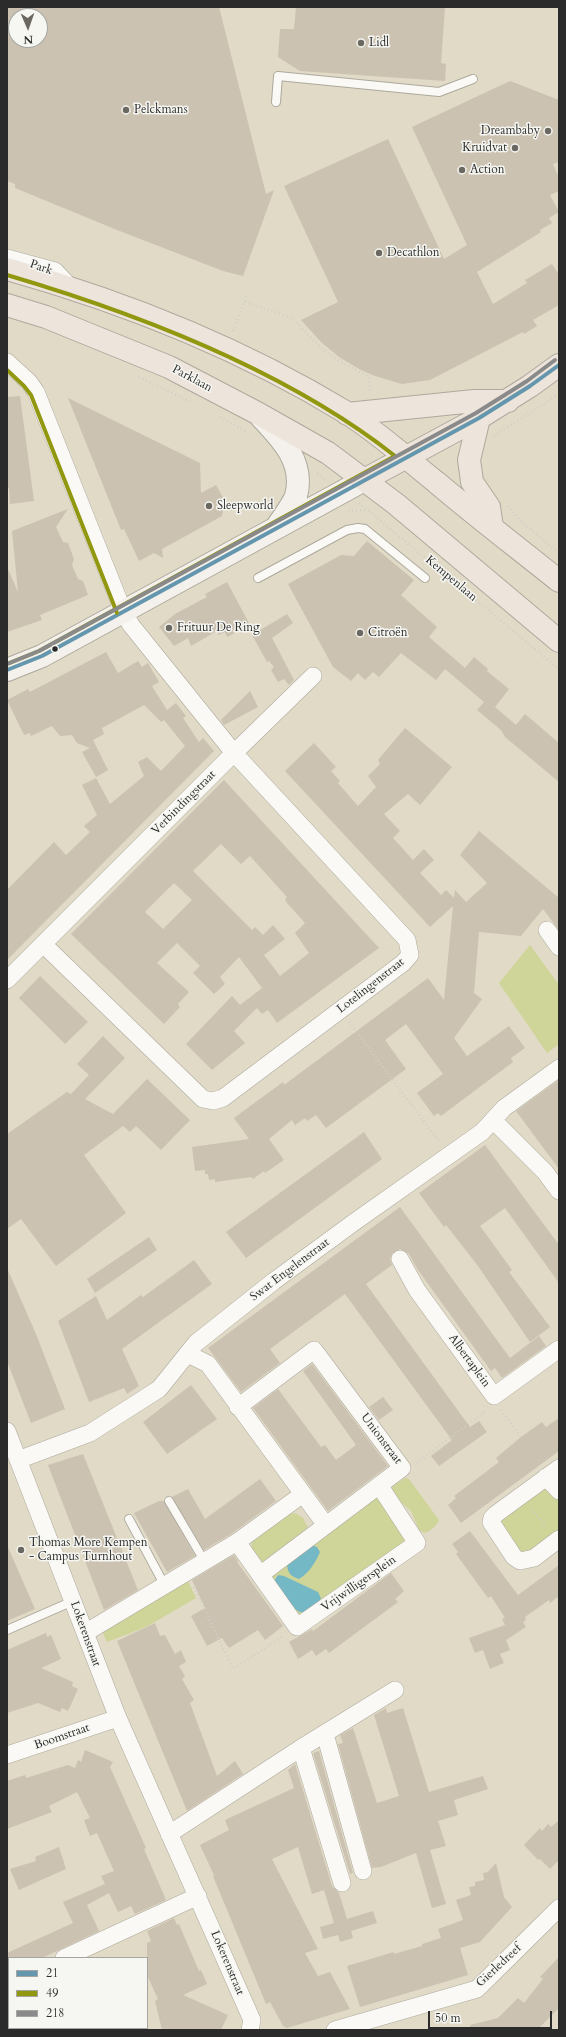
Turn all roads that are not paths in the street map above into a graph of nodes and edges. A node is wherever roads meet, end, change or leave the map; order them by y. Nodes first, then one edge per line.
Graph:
1 (473, 79) dead end
2 (276, 102) dead end
3 (7, 258) edge
4 (7, 269) edge
5 (70, 287) junction
6 (7, 305) edge
7 (7, 362) edge
8 (559, 365) edge
9 (508, 401) junction
10 (347, 414) junction
11 (479, 418) junction
12 (254, 424) junction
13 (406, 457) junction
14 (364, 480) junction
15 (277, 527) junction
16 (492, 527) junction
17 (258, 578) dead end
18 (425, 578) dead end
19 (559, 581) edge
20 (123, 611) junction
21 (559, 641) edge
22 (7, 670) edge
23 (313, 676) dead end
24 (234, 753) junction
25 (547, 930) dead end
26 (43, 944) junction
27 (559, 947) edge
28 (7, 980) edge
29 (559, 1068) edge
30 (493, 1120) junction
31 (559, 1191) edge
32 (400, 1259) dead end
33 (559, 1349) edge
34 (188, 1354) junction
35 (238, 1407) junction
36 (7, 1431) edge
37 (18, 1460) junction
38 (552, 1473) edge
39 (379, 1485) junction
40 (559, 1492) edge
41 (303, 1494) junction
42 (169, 1501) dead end
43 (129, 1519) dead end
44 (325, 1524) junction
45 (559, 1539) edge
46 (237, 1542) junction
47 (205, 1562) junction
48 (260, 1574) junction
49 (165, 1586) junction
50 (73, 1601) junction
51 (7, 1630) edge
52 (85, 1633) junction
53 (395, 1690) dead end
54 (118, 1718) junction
55 (325, 1734) junction
56 (302, 1748) junction
57 (7, 1755) edge
58 (170, 1834) junction
59 (363, 1871) dead end
60 (342, 1883) dead end
61 (198, 1896) junction
62 (559, 1908) edge
63 (66, 1957) edge
64 (250, 2030) edge
65 (335, 2030) edge

1 - 2 lane
3 - 5 street, Park
4 - 5 main road
5 - 10 main road
6 - 12 main road, Parklaan
7 - 20 street
8 - 9 main road
9 - 10 main road
9 - 11 main road
10 - 13 main road
11 - 13 main road
11 - 16 main road
12 - 14 main road, Parklaan
12 - 15 street
13 - 14 main road
13 - 16 main road
14 - 15 street
14 - 21 main road, Kempenlaan
15 - 20 street
16 - 19 main road
17 - 18 lane
20 - 22 street
20 - 24 street
23 - 24 street
24 - 26 street, Verbindingstraat
24 - 26 street, Lotelingenstraat
25 - 27 street
26 - 28 street, Verbindingstraat
29 - 30 street, Swat Engelenstraat
30 - 31 street
30 - 34 street, Swat Engelenstraat
32 - 33 street, Albertaplein
34 - 35 street
34 - 37 street, Swat Engelenstraat
35 - 39 street, Unionstraat
35 - 41 street
36 - 37 street, Lokerenstraat
37 - 50 street, Lokerenstraat
38 - 40 street
38 - 45 street
39 - 44 street, Unionstraat
39 - 48 street, Vrijwilligersplein
41 - 44 street
41 - 46 street
42 - 47 lane
43 - 49 lane
44 - 48 street
46 - 47 street
46 - 48 street
47 - 49 street
49 - 52 street
50 - 51 lane
50 - 52 street, Lokerenstraat
52 - 54 street, Lokerenstraat
53 - 55 street
54 - 57 street, Boomstraat
54 - 58 street, Lokerenstraat
55 - 56 street
55 - 59 street
56 - 58 street
56 - 60 street
58 - 61 street, Lokerenstraat
61 - 63 street
61 - 64 street, Lokerenstraat
62 - 65 street, Gierledreef

